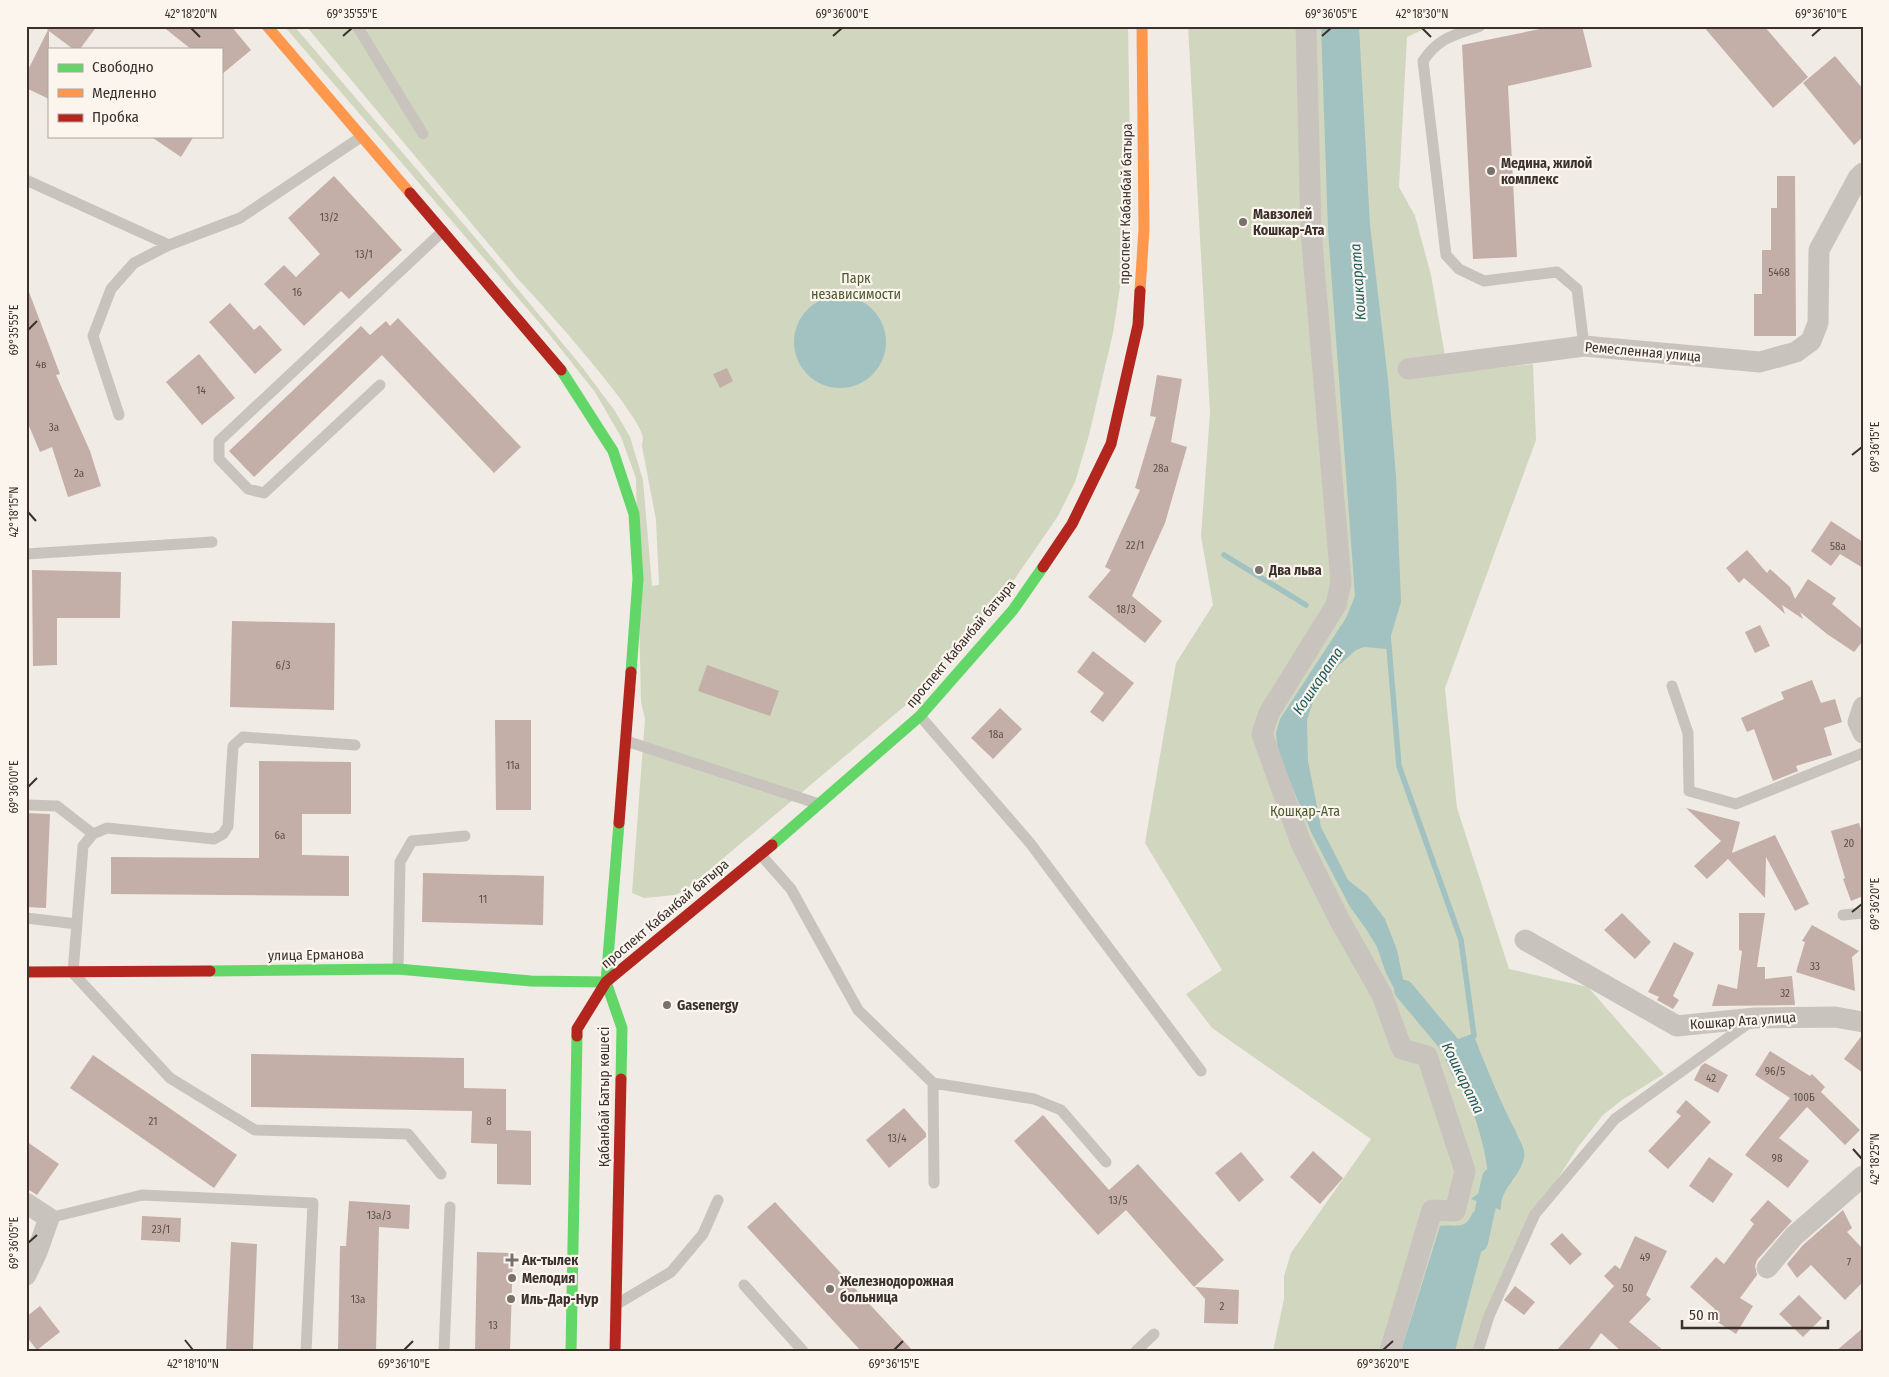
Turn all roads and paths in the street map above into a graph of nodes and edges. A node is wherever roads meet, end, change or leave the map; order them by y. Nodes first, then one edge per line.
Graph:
1 (267, 26) edge
2 (357, 26) edge
3 (1142, 26) edge
4 (1306, 26) edge
5 (1480, 26) edge
6 (424, 134) dead end
7 (363, 136) junction
8 (1863, 173) edge
9 (26, 180) edge
10 (443, 230) junction
11 (169, 245) junction
12 (1584, 346) junction
13 (1408, 369) dead end
14 (380, 385) dead end
15 (120, 415) dead end
16 (212, 542) dead end
17 (26, 554) edge
18 (1672, 686) dead end
19 (1863, 707) edge
20 (920, 716) junction
21 (1863, 733) edge
22 (626, 741) junction
23 (355, 745) dead end
24 (1863, 752) edge
25 (26, 805) edge
26 (820, 805) junction
27 (93, 834) junction
28 (465, 836) dead end
29 (760, 854) junction
30 (1863, 913) edge
31 (1843, 915) dead end
32 (26, 918) edge
33 (77, 924) junction
34 (1525, 940) dead end
35 (398, 969) junction
36 (26, 972) edge
37 (73, 973) junction
38 (606, 982) junction
39 (1755, 1018) junction
40 (1863, 1022) edge
41 (1201, 1071) dead end
42 (933, 1083) junction
43 (1106, 1162) dead end
44 (441, 1174) dead end
45 (1863, 1176) edge
46 (934, 1182) dead end
47 (718, 1200) dead end
48 (26, 1203) edge
49 (450, 1207) dead end
50 (49, 1218) junction
51 (1767, 1268) dead end
52 (26, 1275) edge
53 (744, 1285) dead end
54 (616, 1305) junction
55 (1154, 1334) dead end
56 (306, 1351) edge
57 (444, 1351) edge
58 (571, 1351) edge
59 (615, 1351) edge
60 (803, 1351) edge
61 (1136, 1351) edge
62 (1390, 1351) edge
63 (1478, 1351) edge

1 - 7 street
2 - 6 lane
3 - 20 street, проспект Кабанбай батыра
4 - 62 street
5 - 12 lane
7 - 10 street
7 - 11 lane
8 - 12 street, Ремесленная улица
9 - 11 lane
10 - 14 lane
10 - 22 street
11 - 15 lane
12 - 13 street, Ремесленная улица
16 - 17 lane
18 - 24 lane
19 - 21 street
20 - 26 street, проспект Кабанбай батыра
20 - 41 lane
22 - 26 lane
22 - 38 street
23 - 27 lane
25 - 27 lane
26 - 29 street, проспект Кабанбай батыра
27 - 33 lane
28 - 35 lane
29 - 38 street, проспект Кабанбай батыра
29 - 42 lane
30 - 31 lane
32 - 33 lane
33 - 37 lane
34 - 39 street, Кошкар Ата улица
35 - 37 street, улица Ерманова
35 - 38 street, улица Ерманова
36 - 37 street, улица Ерманова
37 - 44 lane
38 - 54 street, Қабанбай Батыр көшесі
38 - 58 street, Қабанбай Батыр көшесі
39 - 40 street, Кошкар Ата улица
39 - 63 lane
42 - 43 lane
42 - 46 lane
45 - 51 street
47 - 54 lane
48 - 50 street
49 - 57 lane
50 - 52 street
50 - 56 lane
53 - 60 lane
54 - 59 street, Қабанбай Батыр көшесі
55 - 61 lane

